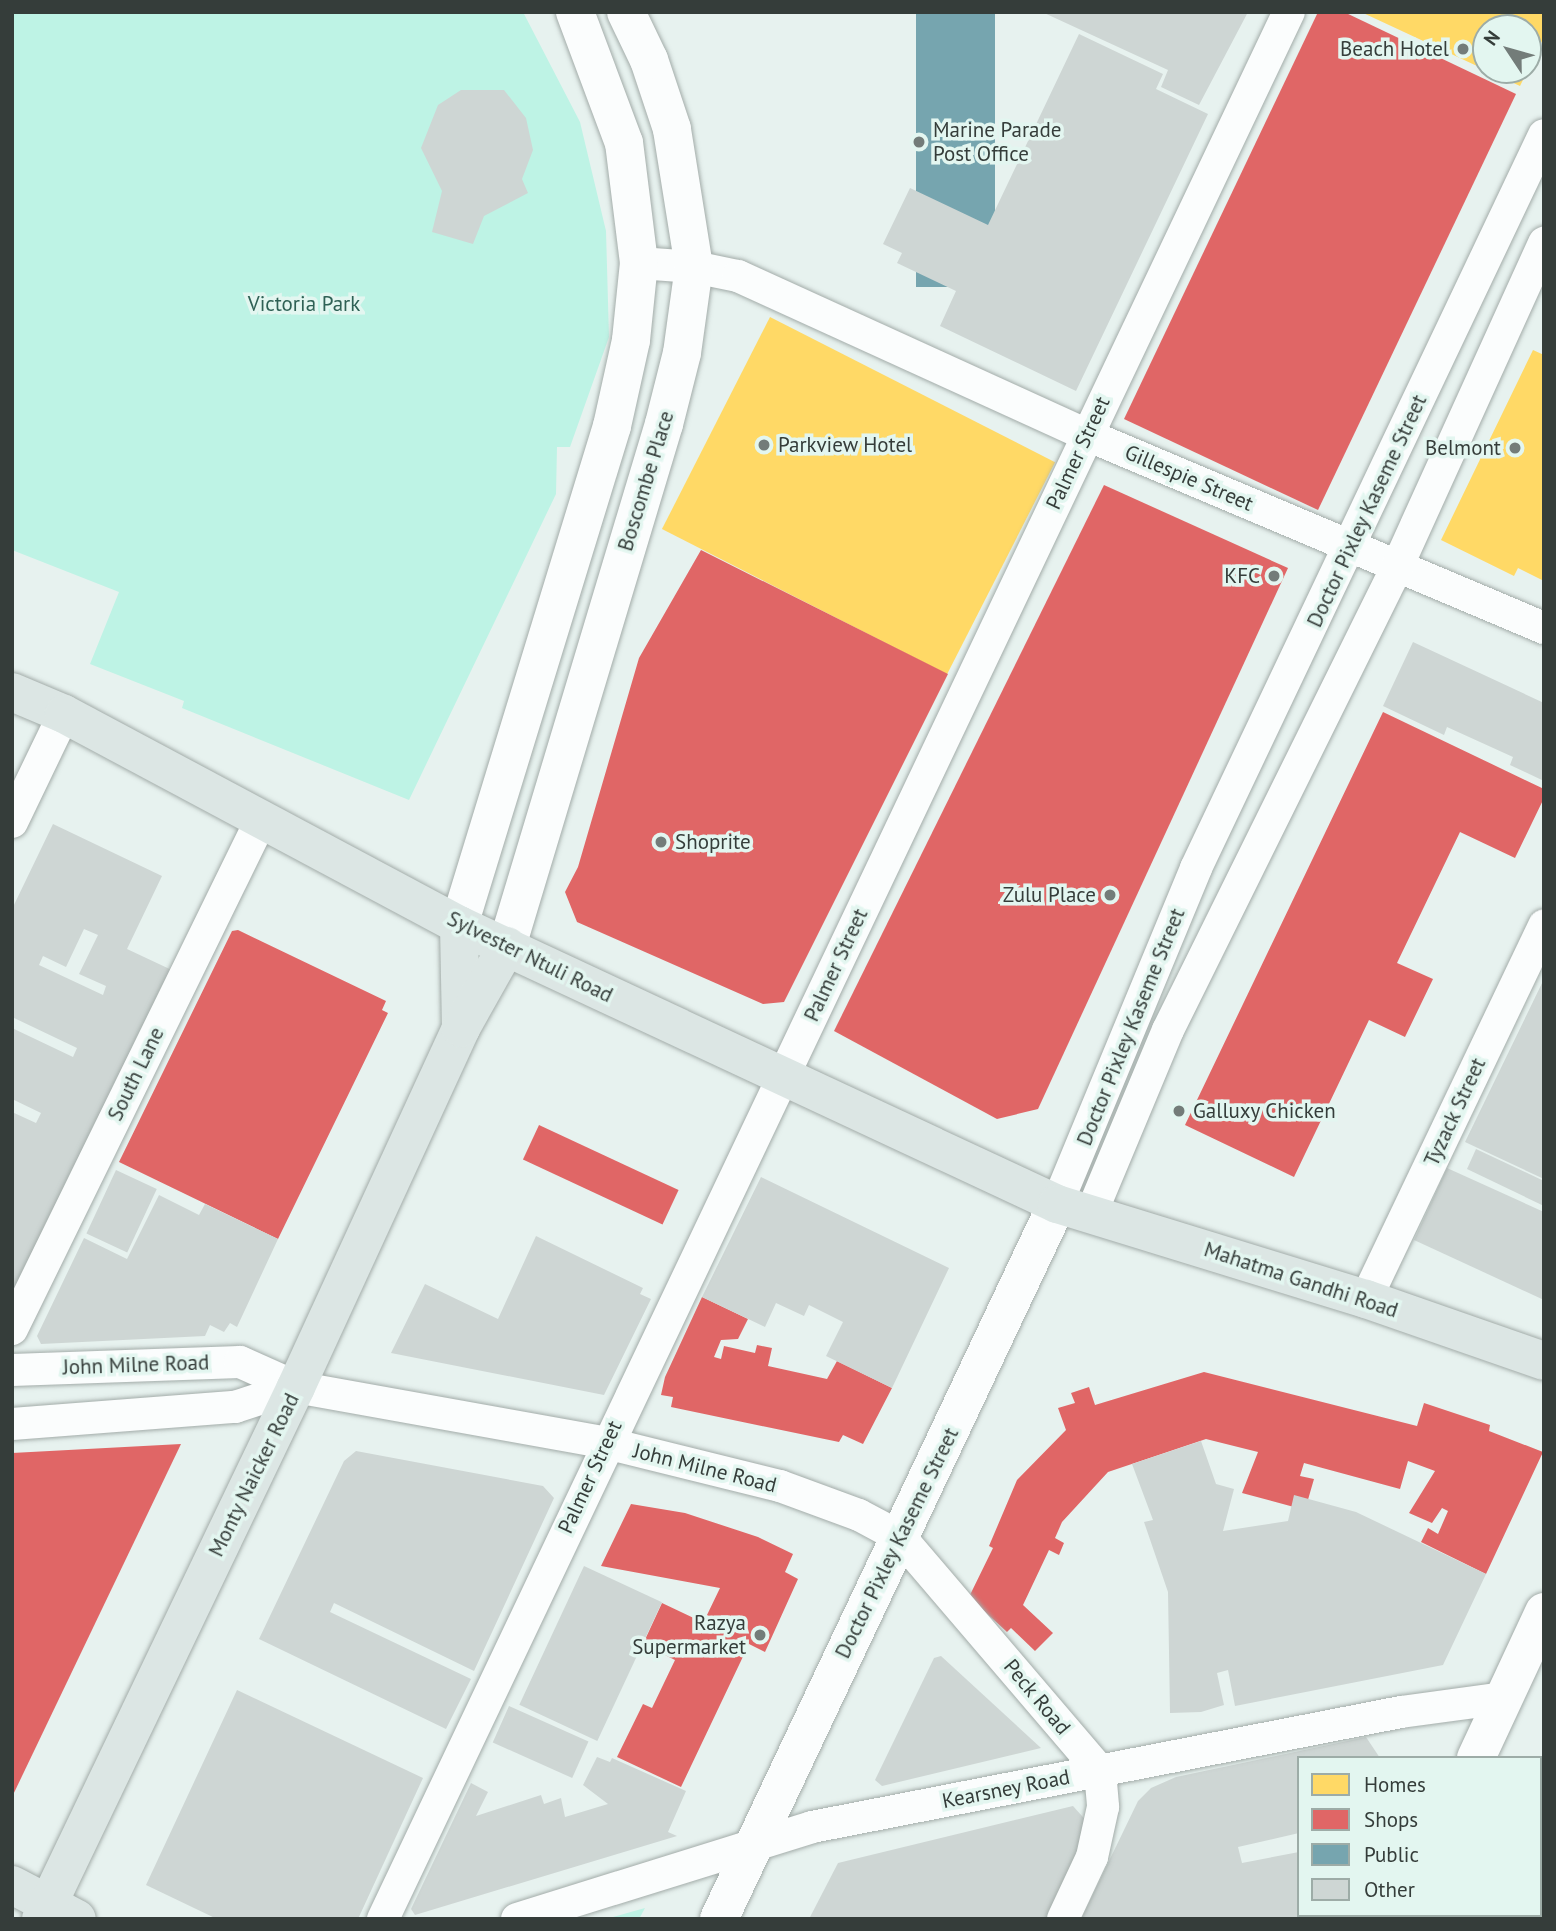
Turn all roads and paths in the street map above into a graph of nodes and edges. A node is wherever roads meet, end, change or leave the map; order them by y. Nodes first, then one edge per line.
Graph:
1 (575, 12) edge
2 (626, 12) edge
3 (1289, 12) edge
4 (1544, 135) edge
5 (1544, 243) edge
6 (639, 263) junction
7 (694, 267) junction
8 (1087, 435) junction
9 (628, 540) junction
10 (1350, 546) junction
11 (1398, 565) junction
12 (1544, 628) edge
13 (542, 653) junction
14 (12, 692) edge
15 (64, 714) junction
16 (261, 820) junction
17 (12, 822) edge
18 (459, 925) junction
19 (1544, 925) edge
20 (508, 946) junction
21 (461, 1028) junction
22 (782, 1079) junction
23 (1074, 1209) junction
24 (1366, 1299) junction
25 (12, 1329) edge
26 (1544, 1362) edge
27 (12, 1370) edge
28 (296, 1388) junction
29 (12, 1424) edge
30 (606, 1443) junction
31 (900, 1537) junction
32 (1544, 1612) edge
33 (1505, 1698) junction
34 (1477, 1756) edge
35 (1100, 1771) junction
36 (754, 1845) junction
37 (12, 1885) edge
38 (56, 1914) edge
39 (383, 1919) edge
40 (517, 1919) edge
41 (719, 1919) edge
42 (1063, 1919) edge

1 - 6 street
2 - 7 street, Boscombe Place
3 - 8 street, Palmer Street
4 - 10 street, Doctor Pixley Kaseme Street
5 - 11 street, Doctor Pixley Kaseme Street
6 - 7 street, Gillespie Street
6 - 13 street
7 - 8 street, Gillespie Street
7 - 9 street, Boscombe Place
8 - 10 street, Gillespie Street
8 - 22 street, Palmer Street
9 - 13 street
9 - 20 street, Boscombe Place
10 - 11 street, Gillespie Street
10 - 23 street, Doctor Pixley Kaseme Street
11 - 12 street, Gillespie Street
11 - 23 street, Doctor Pixley Kaseme Street
13 - 18 street
14 - 15 main road, Sylvester Ntuli Road
15 - 16 main road, Sylvester Ntuli Road
15 - 17 street
16 - 18 main road, Sylvester Ntuli Road
16 - 25 street, South Lane
18 - 20 main road, Sylvester Ntuli Road
18 - 21 main road, Monty Naicker Road
19 - 24 street, Tyzack Street
20 - 21 main road, Monty Naicker Road
20 - 22 main road, Sylvester Ntuli Road
21 - 28 main road, Monty Naicker Road
22 - 23 main road, Sylvester Ntuli Road
22 - 30 street, Palmer Street
23 - 24 main road, Mahatma Gandhi Road
23 - 31 street, Doctor Pixley Kaseme Street
24 - 26 main road, Mahatma Gandhi Road
27 - 28 street, John Milne Road
28 - 29 street, John Milne Road
28 - 30 street, John Milne Road
28 - 38 main road, Monty Naicker Road
30 - 31 street, John Milne Road
30 - 39 street, Palmer Street
31 - 35 street, Peck Road
31 - 36 street, Doctor Pixley Kaseme Street
32 - 33 street
33 - 34 street
33 - 35 street, Kearsney Road
35 - 36 street, Kearsney Road
35 - 42 street
36 - 40 street, Kearsney Road
36 - 41 street, Doctor Pixley Kaseme Street
37 - 38 main road

